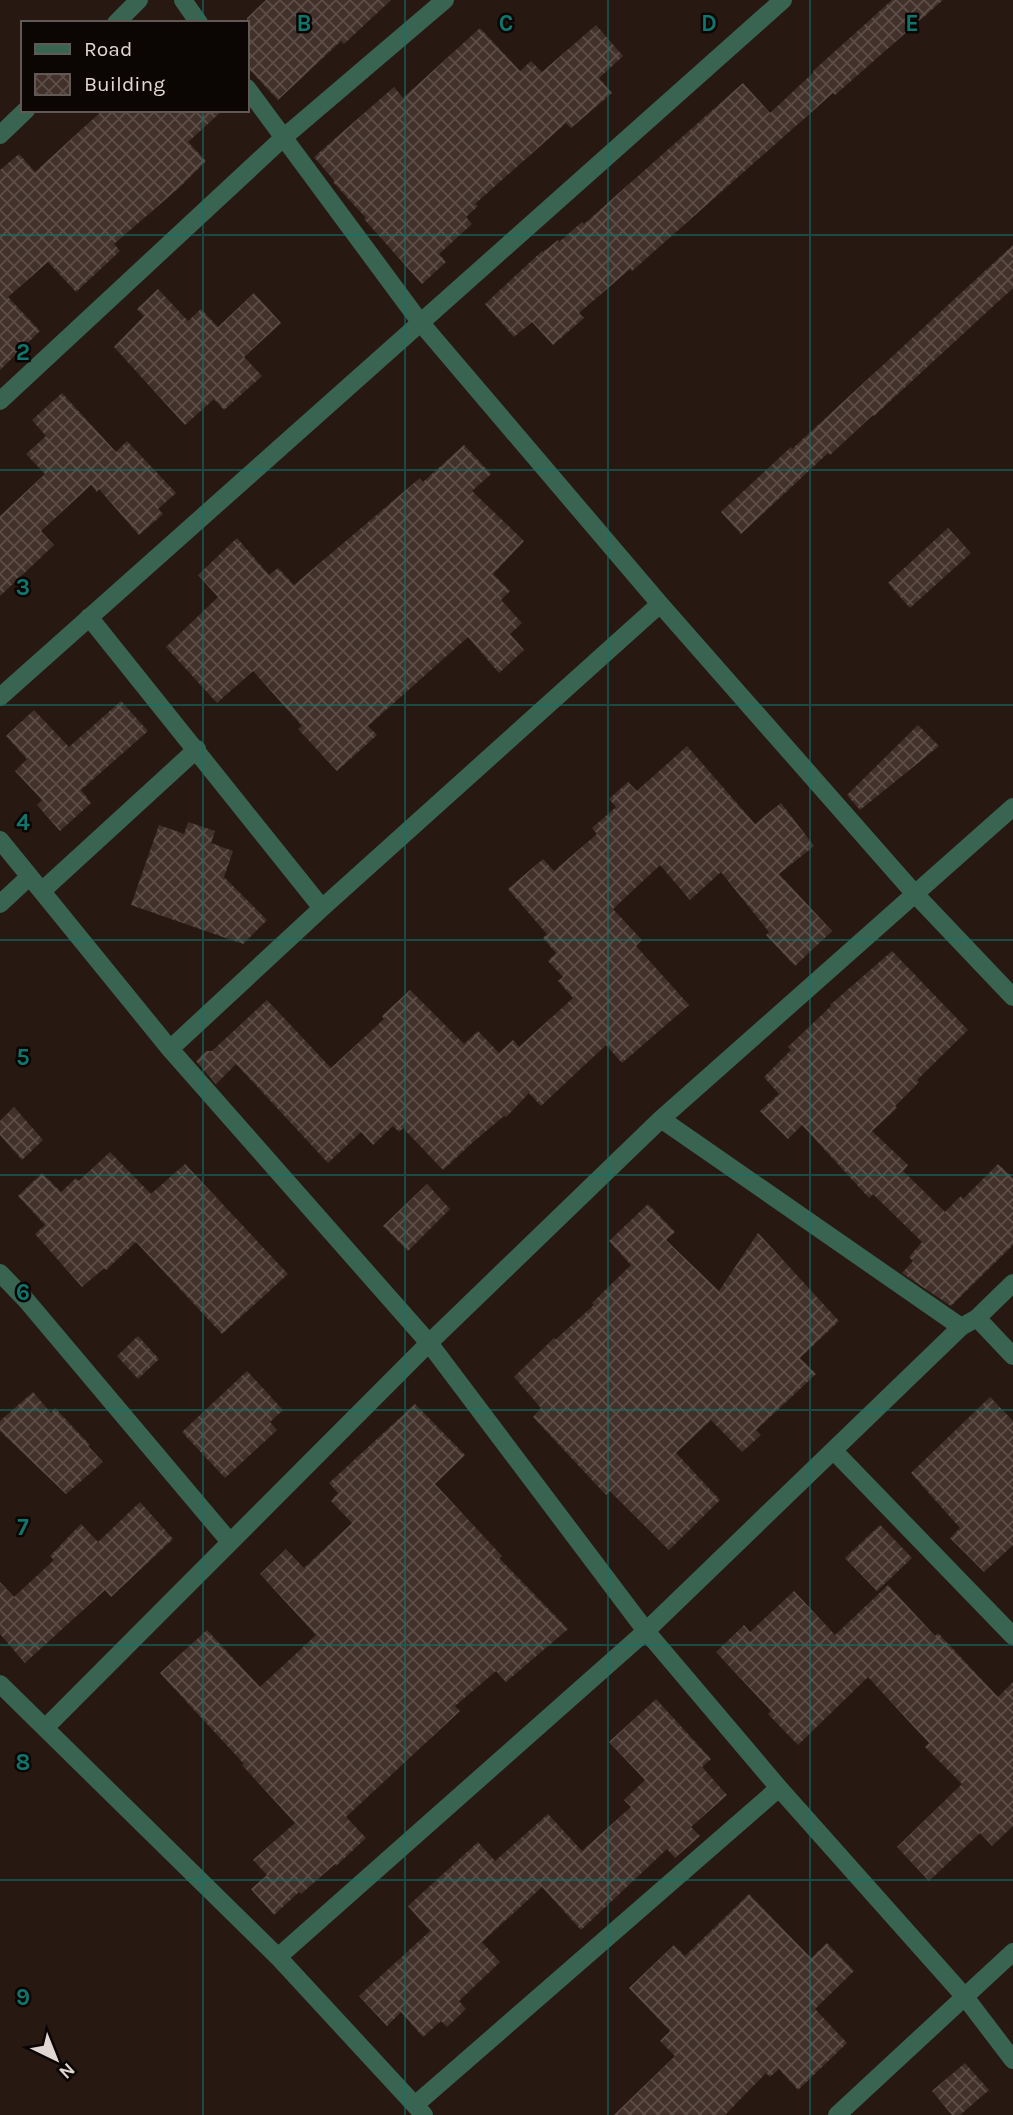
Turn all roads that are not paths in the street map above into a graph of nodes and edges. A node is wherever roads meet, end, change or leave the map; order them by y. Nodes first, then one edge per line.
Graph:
1 (139, 0) edge
2 (183, 0) edge
3 (445, 0) edge
4 (783, 0) edge
5 (118, 21) edge
6 (198, 21) edge
7 (248, 90) edge
8 (24, 112) edge
9 (0, 135) edge
10 (283, 138) junction
11 (420, 322) junction
12 (0, 401) edge
13 (660, 604) junction
14 (89, 617) junction
15 (0, 696) edge
16 (197, 749) junction
17 (1013, 807) edge
18 (0, 840) edge
19 (29, 877) junction
20 (43, 890) junction
21 (915, 894) junction
22 (0, 904) edge
23 (322, 908) junction
24 (1013, 998) edge
25 (170, 1049) junction
26 (661, 1119) junction
27 (0, 1273) edge
28 (1013, 1283) edge
29 (969, 1322) junction
30 (429, 1343) junction
31 (1013, 1356) edge
32 (834, 1451) junction
33 (230, 1542) junction
34 (646, 1631) junction
35 (1013, 1636) edge
36 (0, 1684) edge
37 (44, 1728) junction
38 (779, 1788) junction
39 (1013, 1952) edge
40 (278, 1957) junction
41 (965, 1997) junction
42 (1013, 2060) edge
43 (420, 2110) edge
44 (837, 2115) edge

1 - 5 street
2 - 6 street
3 - 10 street
4 - 11 street
7 - 10 street
8 - 9 street
10 - 11 street
10 - 12 street
11 - 13 street
11 - 14 street
13 - 21 street
13 - 23 street
14 - 15 street
14 - 16 street
16 - 20 street
16 - 23 street
17 - 21 street
18 - 19 street
19 - 20 street
19 - 22 street
20 - 25 street
21 - 24 street
21 - 26 street
23 - 25 street
25 - 30 street
26 - 29 street
26 - 30 street
27 - 33 street
28 - 29 street
29 - 31 street
29 - 32 street
30 - 33 street
30 - 34 street
32 - 34 street
32 - 35 street
33 - 37 street
34 - 38 street
34 - 40 street
36 - 37 street
37 - 40 street
38 - 41 street
38 - 43 street
39 - 41 street
40 - 43 street
41 - 42 street
41 - 44 street

